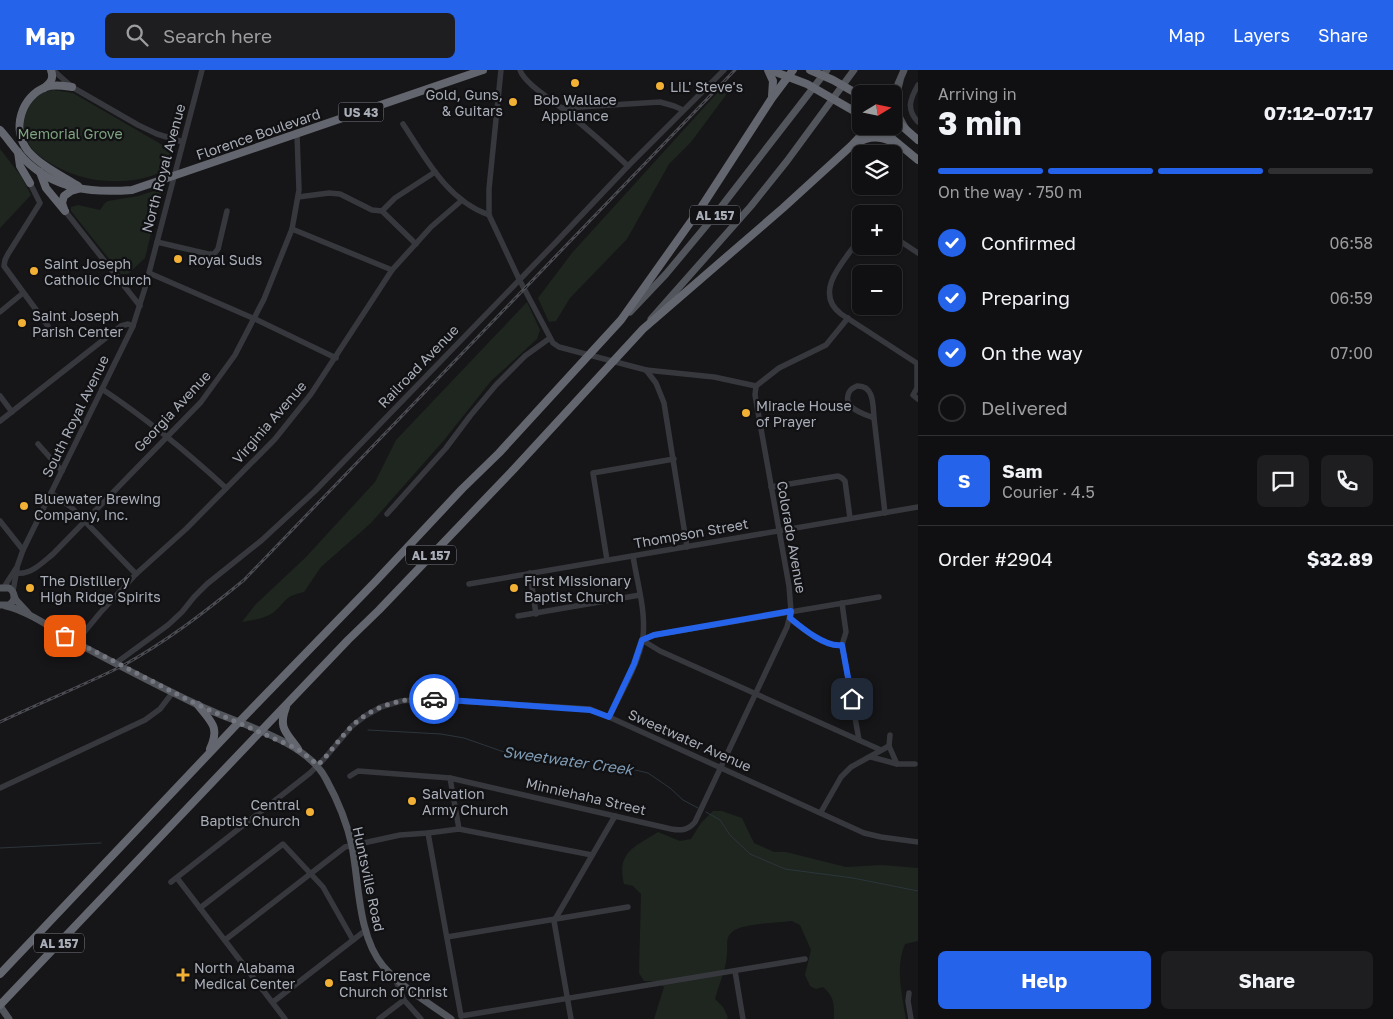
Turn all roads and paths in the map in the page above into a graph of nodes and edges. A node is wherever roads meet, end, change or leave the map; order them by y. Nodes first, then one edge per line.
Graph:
1 (52, 70) edge
2 (202, 70) edge
3 (483, 70) edge
4 (501, 70) edge
5 (520, 70) edge
6 (724, 70) edge
7 (769, 70) edge
8 (810, 70) edge
9 (827, 70) edge
10 (854, 70) edge
11 (904, 70) edge
12 (790, 73) edge
13 (900, 81) junction
14 (898, 85) edge
15 (918, 85) edge
16 (72, 87) junction
17 (44, 88) junction
18 (852, 91) edge
19 (772, 98) junction
20 (562, 108) junction
21 (683, 110) junction
22 (852, 110) edge
23 (918, 122) edge
24 (403, 124) dead end
25 (902, 126) edge
26 (0, 130) edge
27 (908, 131) junction
28 (297, 134) junction
29 (861, 135) edge
30 (888, 135) edge
31 (918, 140) edge
32 (183, 142) junction
33 (898, 143) junction
34 (851, 146) junction
35 (18, 152) junction
36 (918, 160) edge
37 (628, 166) junction
38 (40, 172) junction
39 (435, 172) junction
40 (30, 183) junction
41 (81, 189) junction
42 (298, 197) junction
43 (461, 201) junction
44 (64, 211) junction
45 (228, 211) dead end
46 (382, 212) junction
47 (489, 215) junction
48 (292, 229) junction
49 (157, 242) junction
50 (902, 242) edge
51 (416, 244) junction
52 (852, 250) edge
53 (918, 253) edge
54 (392, 270) junction
55 (149, 272) junction
56 (519, 279) junction
57 (145, 288) junction
58 (128, 291) junction
59 (23, 293) junction
60 (140, 306) junction
61 (0, 312) edge
62 (848, 318) junction
63 (255, 319) junction
64 (621, 320) junction
65 (48, 326) dead end
66 (133, 326) junction
67 (643, 329) junction
68 (550, 338) junction
69 (336, 358) junction
70 (917, 364) edge
71 (646, 370) junction
72 (756, 386) junction
73 (102, 389) junction
74 (0, 396) edge
75 (918, 399) edge
76 (12, 412) junction
77 (874, 418) junction
78 (0, 421) edge
79 (168, 436) junction
80 (38, 444) dead end
81 (674, 459) junction
82 (62, 470) junction
83 (771, 487) junction
84 (226, 488) junction
85 (51, 493) junction
86 (918, 507) edge
87 (885, 513) junction
88 (387, 514) dead end
89 (850, 518) junction
90 (0, 521) edge
91 (84, 521) junction
92 (778, 531) junction
93 (687, 547) junction
94 (23, 550) junction
95 (633, 556) junction
96 (608, 560) junction
97 (17, 570) junction
98 (530, 573) junction
99 (136, 574) junction
100 (469, 584) dead end
101 (2, 588) edge
102 (14, 594) junction
103 (640, 595) junction
104 (879, 597) dead end
105 (842, 603) junction
106 (2, 606) edge
107 (791, 611) junction
108 (536, 614) junction
109 (518, 616) dead end
110 (32, 617) junction
111 (790, 618) junction
112 (642, 640) junction
113 (76, 642) junction
114 (842, 645) junction
115 (116, 663) junction
116 (173, 692) junction
117 (754, 694) junction
118 (288, 702) junction
119 (198, 705) junction
120 (609, 717) junction
121 (238, 723) junction
122 (260, 732) junction
123 (890, 735) dead end
124 (859, 740) junction
125 (889, 746) junction
126 (298, 749) junction
127 (881, 750) junction
128 (206, 756) junction
129 (871, 757) junction
130 (896, 764) junction
131 (915, 764) dead end
132 (318, 765) junction
133 (721, 768) junction
134 (350, 776) dead end
135 (450, 778) junction
136 (0, 788) edge
137 (821, 812) junction
138 (615, 816) junction
139 (695, 822) joint
140 (459, 829) junction
141 (428, 833) junction
142 (918, 842) edge
143 (351, 845) junction
144 (592, 855) junction
145 (310, 874) junction
146 (177, 878) junction
147 (171, 882) dead end
148 (628, 907) dead end
149 (200, 908) junction
150 (554, 921) junction
151 (366, 930) junction
152 (447, 937) junction
153 (224, 940) junction
154 (353, 940) junction
155 (805, 959) dead end
156 (735, 971) junction
157 (0, 974) edge
158 (394, 977) junction
159 (909, 993) dead end
160 (567, 998) junction
161 (404, 1000) junction
162 (273, 1002) junction
163 (0, 1005) edge
164 (461, 1017) edge
165 (9, 1019) edge
166 (285, 1019) edge
167 (379, 1019) edge
168 (420, 1019) edge
169 (452, 1019) edge
170 (571, 1019) edge
171 (743, 1019) edge
172 (911, 1019) edge

1 - 16 street
1 - 17 highway
2 - 32 street, North Royal Avenue
3 - 28 highway, Florence Boulevard / US 43
4 - 47 street
5 - 20 street
6 - 21 street, Railroad Avenue
7 - 12 highway
7 - 19 highway
8 - 18 highway
9 - 64 main road, AL 157
10 - 67 main road, AL 157
11 - 13 main road
12 - 19 highway
12 - 22 highway
13 - 14 main road
13 - 27 main road
15 - 23 street
16 - 17 highway
16 - 32 street
17 - 41 highway
19 - 64 highway
20 - 21 street
20 - 37 street
21 - 37 street, Railroad Avenue
24 - 39 street
25 - 27 highway
26 - 35 highway, US 43
27 - 31 highway
28 - 41 highway, Florence Boulevard / US 43
28 - 42 street, Georgia Avenue
29 - 34 highway
30 - 33 highway
32 - 49 street, North Royal Avenue
33 - 34 highway
33 - 36 highway
34 - 67 highway
35 - 38 highway, US 43
35 - 40 highway
37 - 56 street, Railroad Avenue
38 - 40 highway
38 - 41 highway, Florence Boulevard / US 43
38 - 44 highway
39 - 43 street
39 - 46 street
40 - 59 street
41 - 44 highway
42 - 46 street
42 - 48 street, Georgia Avenue
43 - 47 street
43 - 51 street, Virginia Avenue
44 - 58 street
45 - 49 street
46 - 51 street
47 - 56 street
48 - 54 street
48 - 63 street, Georgia Avenue
49 - 55 street, North Royal Avenue
50 - 53 street
51 - 54 street, Virginia Avenue
52 - 62 street
54 - 69 street, Virginia Avenue
55 - 57 street, South Royal Avenue
55 - 63 street
56 - 68 street
56 - 115 street, Railroad Avenue
57 - 58 street
57 - 60 street, South Royal Avenue
58 - 60 street
59 - 61 street
59 - 65 street
60 - 66 street, South Royal Avenue
62 - 70 street
62 - 72 street
63 - 69 street
63 - 79 street, Georgia Avenue
64 - 121 highway, AL 157
66 - 73 street, South Royal Avenue
66 - 76 street
67 - 118 highway, AL 157
68 - 71 street
68 - 88 street
69 - 84 street, Virginia Avenue
70 - 75 street
71 - 72 street
71 - 81 street
72 - 83 street, Colorado Avenue
73 - 79 street
73 - 82 street, South Royal Avenue
74 - 76 street
76 - 78 street
77 - 77 street
77 - 87 street
79 - 84 street
79 - 91 street, Georgia Avenue
80 - 82 street
81 - 93 street
81 - 96 street
82 - 85 street, South Royal Avenue
83 - 89 street
83 - 92 street, Colorado Avenue
84 - 99 street, Virginia Avenue
85 - 91 street
85 - 94 street, South Royal Avenue
86 - 87 street, Thompson Street
87 - 89 street, Thompson Street
89 - 92 street, Thompson Street
90 - 94 street
91 - 97 street, Georgia Avenue
91 - 99 street
92 - 93 street, Thompson Street
92 - 107 street, Colorado Avenue
93 - 95 street, Thompson Street
94 - 97 street, South Royal Avenue
95 - 96 street, Thompson Street
95 - 103 street
96 - 98 street, Thompson Street
97 - 101 street, South Royal Avenue
97 - 102 street, South Royal Avenue
98 - 100 street, Thompson Street
98 - 108 street
99 - 113 street, Virginia Avenue
101 - 102 main road
102 - 106 main road
102 - 110 main road, Huntsville Road
103 - 108 street
103 - 112 street
104 - 105 street
105 - 107 street
105 - 114 street
106 - 110 main road, Huntsville Road
107 - 111 street, Colorado Avenue
107 - 112 street
108 - 109 street
110 - 113 main road, Huntsville Road
111 - 114 street
111 - 117 street, Colorado Avenue
112 - 117 street
112 - 120 street
113 - 115 main road, Huntsville Road
114 - 124 street
115 - 116 main road, Huntsville Road
116 - 119 main road, Huntsville Road
116 - 136 street
117 - 124 street
117 - 133 street, Colorado Avenue
118 - 122 highway, AL 157
118 - 126 highway
119 - 121 main road, Huntsville Road
119 - 128 highway
120 - 132 street, Sweetwater Avenue
120 - 133 street, Sweetwater Avenue
121 - 122 main road, Huntsville Road
121 - 128 highway, AL 157
122 - 126 main road, Huntsville Road
122 - 163 highway, AL 157
123 - 125 street
124 - 127 street
125 - 127 street
125 - 130 street
126 - 132 main road, Huntsville Road
127 - 129 street
128 - 157 highway, AL 157
129 - 130 street
129 - 137 street
130 - 131 street
132 - 143 main road, Huntsville Road
132 - 146 street, Sweetwater Avenue
133 - 137 street, Sweetwater Avenue
133 - 139 street, Colorado Avenue
134 - 135 street, Minniehaha Street
135 - 138 street, Minniehaha Street
135 - 140 street
137 - 142 street, Sweetwater Avenue
138 - 139 street, Minniehaha Street
138 - 144 street
140 - 141 street
140 - 144 street
141 - 143 street
141 - 152 street
143 - 145 street
143 - 151 main road, Huntsville Road
144 - 150 street
145 - 149 street
145 - 153 street
145 - 154 street
146 - 147 street, Sweetwater Avenue
146 - 149 street
148 - 150 street
149 - 153 street
150 - 152 street
150 - 160 street
151 - 154 street
151 - 158 main road, Huntsville Road
152 - 164 street
153 - 162 street
154 - 162 street
155 - 156 street
156 - 160 street
156 - 171 street
158 - 161 street
158 - 169 main road, Huntsville Road
159 - 172 street
160 - 164 street
160 - 170 street
161 - 167 street
161 - 168 street
162 - 166 street
163 - 165 main road

